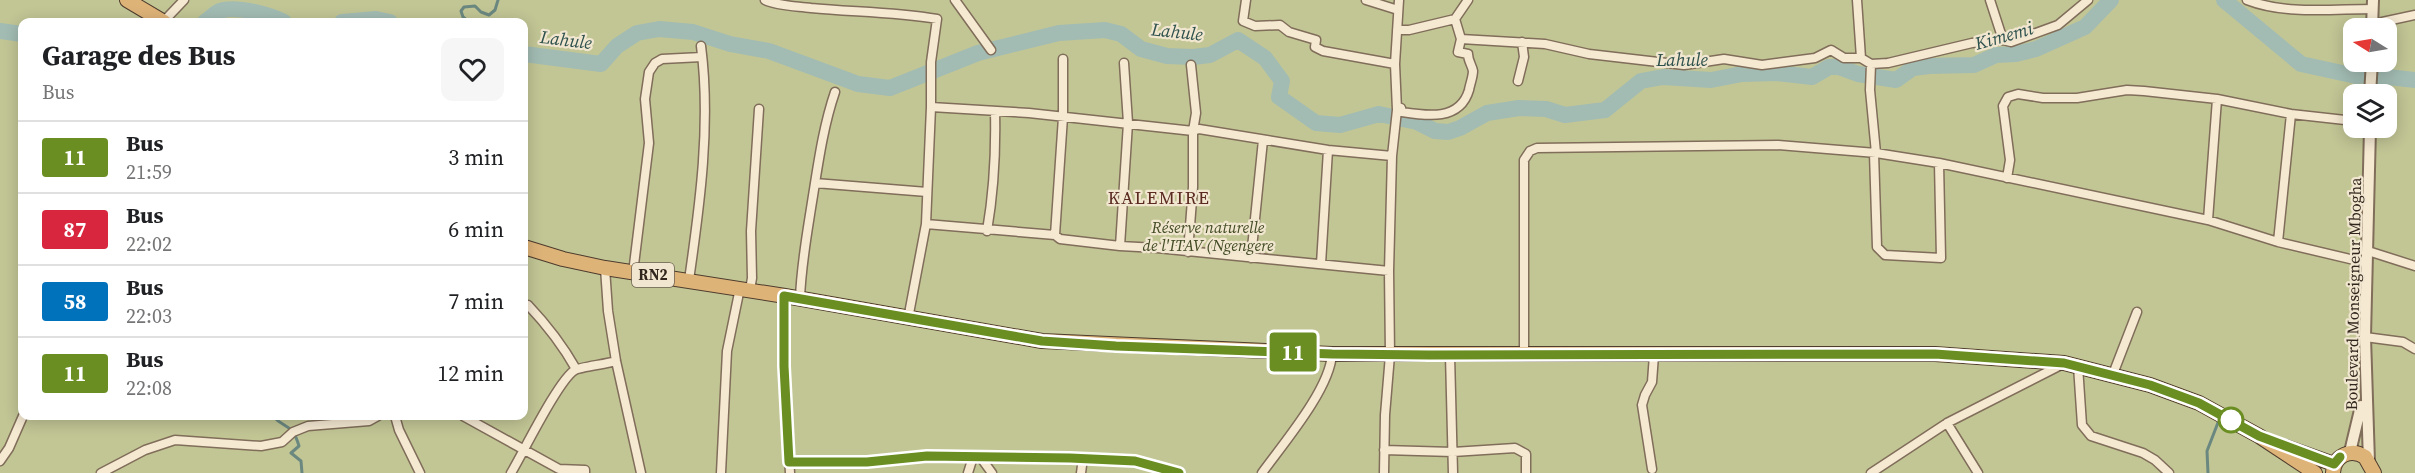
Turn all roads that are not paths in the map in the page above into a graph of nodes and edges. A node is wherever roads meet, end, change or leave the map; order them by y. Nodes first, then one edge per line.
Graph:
1 (127, 0) edge
2 (184, 0) edge
3 (765, 0) edge
4 (955, 0) edge
5 (1246, 0) edge
6 (1366, 0) edge
7 (1399, 0) edge
8 (1468, 0) edge
9 (1857, 0) edge
10 (1990, 0) edge
11 (2088, 0) edge
12 (2247, 0) edge
13 (2265, 3) edge
14 (2373, 5) edge
15 (1398, 10) junction
16 (2415, 15) edge
17 (156, 18) edge
18 (167, 18) edge
19 (1455, 19) junction
20 (2397, 20) edge
21 (1397, 30) junction
22 (1461, 39) junction
23 (2003, 40) junction
24 (1522, 42) junction
25 (701, 46) dead end
26 (991, 50) dead end
27 (702, 57) junction
28 (1862, 58) junction
29 (1063, 59) dead end
30 (1124, 63) dead end
31 (1395, 64) junction
32 (1871, 64) junction
33 (1191, 65) dead end
34 (1518, 81) dead end
35 (836, 92) dead end
36 (2217, 99) junction
37 (931, 107) junction
38 (1397, 108) junction
39 (759, 109) dead end
40 (995, 111) junction
41 (2291, 114) junction
42 (1063, 117) junction
43 (2343, 120) edge
44 (1128, 123) junction
45 (1193, 131) junction
46 (2370, 138) edge
47 (1263, 140) junction
48 (1328, 150) junction
49 (1875, 153) junction
50 (1392, 156) junction
51 (1939, 163) junction
52 (2007, 178) junction
53 (815, 183) junction
54 (927, 192) junction
55 (2208, 220) junction
56 (926, 224) junction
57 (987, 231) junction
58 (1055, 235) junction
59 (2278, 242) junction
60 (1120, 246) junction
61 (528, 248) edge
62 (1188, 252) junction
63 (2368, 257) junction
64 (1251, 258) junction
65 (1321, 264) junction
66 (2415, 266) edge
67 (605, 268) junction
68 (1389, 271) junction
69 (633, 273) junction
70 (688, 280) junction
71 (745, 289) junction
72 (784, 296) junction
73 (800, 299) junction
74 (528, 305) edge
75 (2136, 312) dead end
76 (908, 319) junction
77 (2365, 337) junction
78 (2415, 349) edge
79 (1332, 354) junction
80 (1390, 355) junction
81 (1450, 355) junction
82 (1524, 355) junction
83 (1654, 355) junction
84 (616, 362) junction
85 (2064, 363) junction
86 (2078, 366) junction
87 (576, 369) junction
88 (2113, 374) junction
89 (2365, 375) junction
90 (21, 420) edge
91 (371, 420) edge
92 (397, 420) edge
93 (471, 420) edge
94 (1947, 423) junction
95 (2259, 436) junction
96 (526, 449) junction
97 (1384, 450) junction
98 (1453, 453) junction
99 (977, 457) junction
100 (1083, 459) junction
101 (0, 461) edge
102 (789, 462) junction
103 (2339, 462) edge
104 (415, 468) edge
105 (1652, 469) dead end
106 (2372, 469) edge
107 (1174, 472) edge
108 (101, 473) edge
109 (420, 473) edge
110 (511, 473) edge
111 (585, 473) edge
112 (641, 473) edge
113 (721, 473) edge
114 (790, 473) edge
115 (968, 473) edge
116 (992, 473) edge
117 (1081, 473) edge
118 (1262, 473) edge
119 (1384, 473) edge
120 (1453, 473) edge
121 (1526, 473) edge
122 (1871, 473) edge
123 (1978, 473) edge
124 (2169, 473) edge
125 (2315, 473) edge

1 - 17 highway
2 - 18 street
3 - 37 street
4 - 26 street
5 - 31 street
6 - 15 street
7 - 15 street
8 - 19 street
9 - 28 street
10 - 23 street
11 - 23 street
12 - 13 street
13 - 14 street
15 - 21 street
16 - 20 street
19 - 21 street
19 - 22 street
21 - 31 street
22 - 24 street
22 - 38 street
23 - 32 street
24 - 28 street
24 - 34 street
25 - 27 street
27 - 69 street
27 - 70 street
28 - 32 street
29 - 42 street
30 - 44 street
31 - 38 street
32 - 49 street
33 - 45 street
35 - 53 street
36 - 41 street
36 - 52 street
36 - 55 street
37 - 40 street
37 - 54 street
38 - 50 street
39 - 71 street
40 - 42 street
40 - 57 street
41 - 43 street
41 - 59 street
42 - 44 street
42 - 58 street
44 - 45 street
44 - 60 street
45 - 47 street
45 - 62 street
46 - 63 street, Boulevard Monseigneur Mbogha
47 - 48 street
47 - 64 street
48 - 50 street
48 - 65 street
49 - 51 street
49 - 51 street
49 - 82 street
50 - 68 street
51 - 52 street
52 - 55 street
53 - 54 street
53 - 73 street
54 - 56 street
55 - 59 street
56 - 57 street
56 - 76 street
57 - 58 street
58 - 60 street
59 - 63 street
60 - 62 street
61 - 67 highway, RN2
62 - 64 street
63 - 66 street
63 - 77 street, Boulevard Monseigneur Mbogha
64 - 65 street
65 - 68 street
67 - 69 highway, RN2
67 - 84 street
68 - 80 street
69 - 70 highway, RN2
70 - 71 highway, RN2
71 - 72 highway, RN2
71 - 113 street
72 - 73 highway, RN2
72 - 102 street
73 - 76 highway, RN2
74 - 87 street
75 - 88 street
76 - 79 highway, RN2
77 - 78 street
77 - 89 street, Boulevard Monseigneur Mbogha
79 - 80 highway, RN2
79 - 118 street
80 - 81 highway, RN2
80 - 97 street
81 - 82 highway, RN2
81 - 98 street
82 - 83 highway, RN2
83 - 85 highway, RN2
83 - 105 street
84 - 87 street
84 - 112 street
85 - 86 highway, RN2
85 - 94 street
86 - 88 highway, RN2
86 - 124 street
87 - 96 street
88 - 95 highway, RN2
89 - 103 street
89 - 106 street, Boulevard Monseigneur Mbogha
90 - 101 street
91 - 108 street
92 - 104 street
93 - 96 street
94 - 122 street
94 - 123 street
95 - 103 highway, RN2
95 - 125 highway, RN2
96 - 110 street
96 - 111 street
97 - 98 street
97 - 119 street
98 - 120 street
98 - 121 street
99 - 100 street
99 - 102 street
99 - 115 street
99 - 116 street
100 - 107 street
100 - 117 street
102 - 114 street
103 - 106 highway, RN2
104 - 109 street

